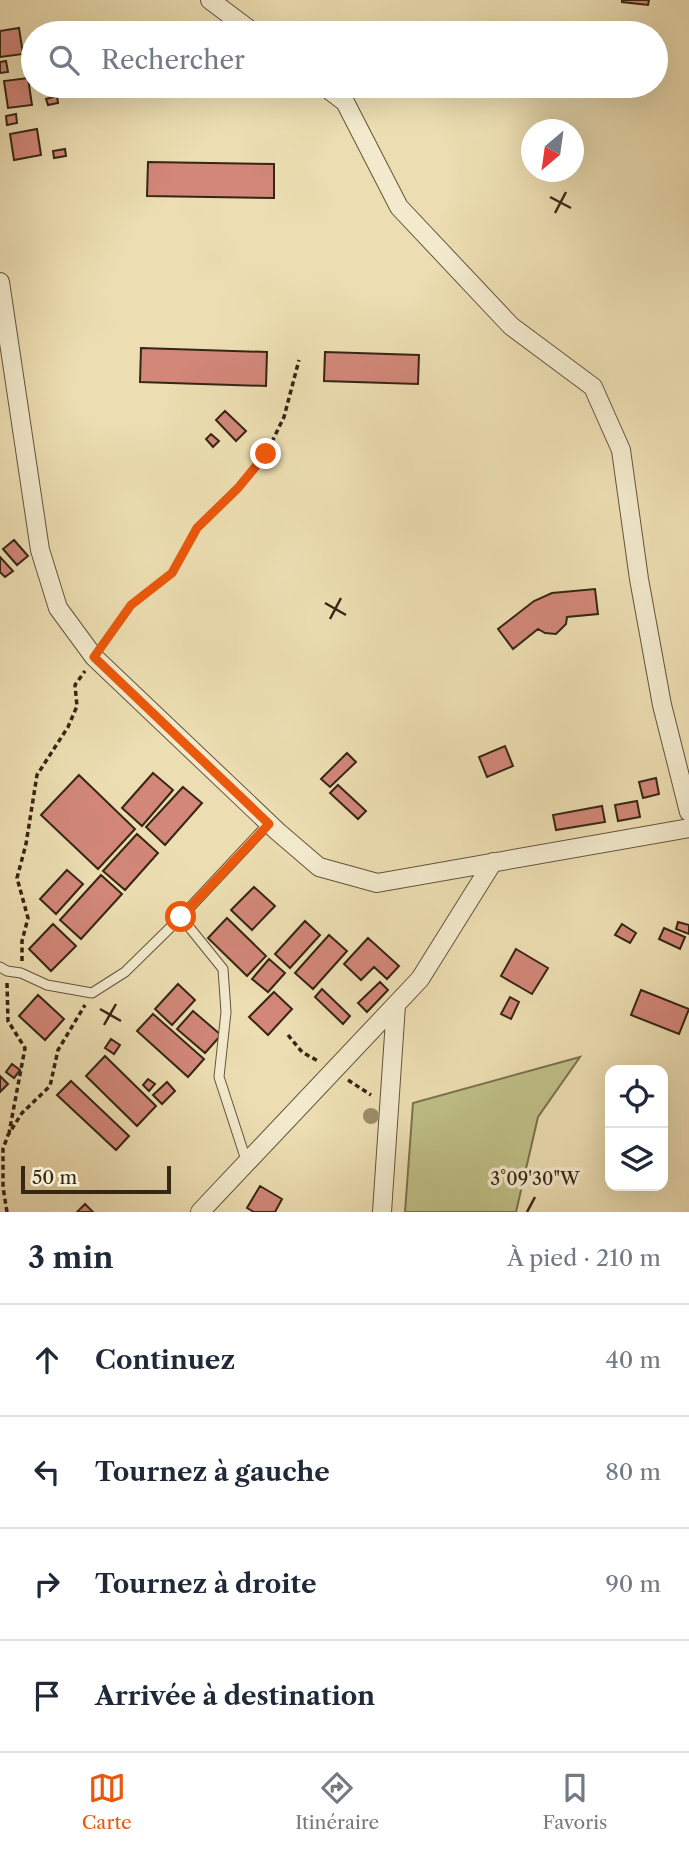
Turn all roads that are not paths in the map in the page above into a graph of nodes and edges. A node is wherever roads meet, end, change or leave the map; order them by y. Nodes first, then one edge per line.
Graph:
1 (210, 0) edge
2 (238, 21) edge
3 (340, 98) edge
4 (0, 282) edge
5 (689, 812) edge
6 (269, 824) junction
7 (689, 828) edge
8 (493, 862) junction
9 (181, 917) junction
10 (4, 969) edge
11 (396, 1005) junction
12 (247, 1163) junction
13 (200, 1212) edge
14 (382, 1212) edge

1 - 2 street
3 - 5 street
4 - 6 street
6 - 8 street
6 - 9 lane
7 - 8 street
8 - 11 street
9 - 10 lane
9 - 12 lane
11 - 12 street
11 - 14 street
12 - 13 street

